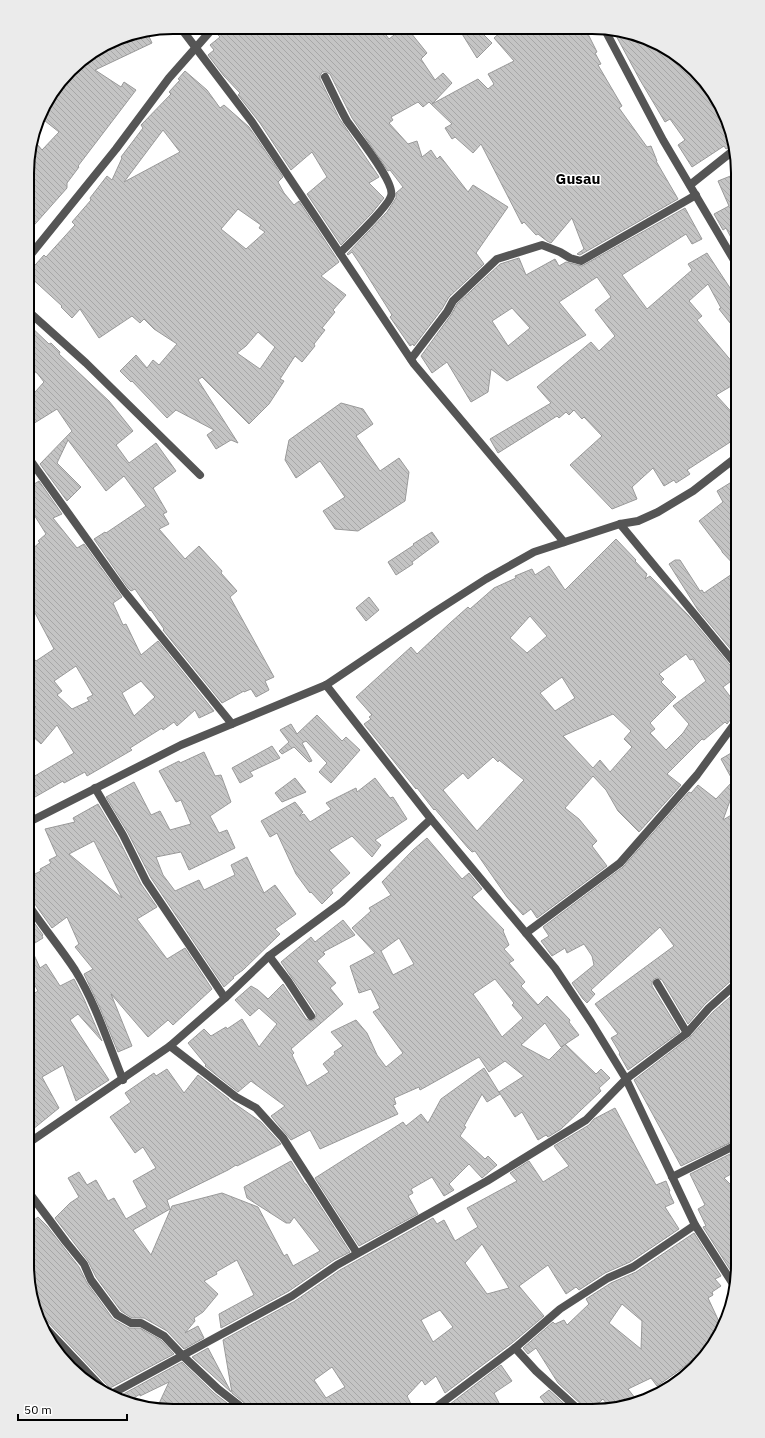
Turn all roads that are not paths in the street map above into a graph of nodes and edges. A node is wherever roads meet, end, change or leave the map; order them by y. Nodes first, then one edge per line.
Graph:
1 (186, 34) edge
2 (208, 34) edge
3 (608, 35) edge
4 (196, 47) junction
5 (325, 77) dead end
6 (730, 153) edge
7 (690, 185) junction
8 (696, 195) junction
9 (34, 251) edge
10 (340, 253) junction
11 (731, 255) edge
12 (34, 316) edge
13 (411, 359) junction
14 (731, 461) edge
15 (34, 465) edge
16 (200, 475) dead end
17 (620, 524) junction
18 (564, 542) junction
19 (731, 659) edge
20 (326, 685) junction
21 (232, 724) junction
22 (731, 729) edge
23 (95, 788) junction
24 (430, 819) junction
25 (34, 820) edge
26 (34, 914) edge
27 (526, 933) junction
28 (269, 956) junction
29 (657, 983) dead end
30 (731, 988) edge
31 (225, 998) junction
32 (311, 1016) dead end
33 (687, 1033) junction
34 (170, 1046) junction
35 (626, 1079) junction
36 (123, 1080) junction
37 (34, 1139) edge
38 (731, 1148) edge
39 (672, 1177) junction
40 (34, 1199) edge
41 (695, 1225) junction
42 (357, 1253) junction
43 (730, 1279) edge
44 (54, 1338) edge
45 (515, 1348) junction
46 (183, 1356) junction
47 (92, 1378) edge
48 (117, 1392) edge
49 (237, 1404) edge
50 (438, 1404) edge
51 (572, 1404) edge

1 - 4 street
2 - 4 street
3 - 7 street
4 - 9 street
4 - 10 street
5 - 10 street
6 - 7 street
7 - 8 street
8 - 11 street
8 - 13 street
10 - 13 street
12 - 16 street
13 - 18 street
14 - 17 street
15 - 21 street
17 - 18 street
17 - 19 street
18 - 20 street
20 - 21 street
20 - 24 street
21 - 23 street
22 - 27 street
23 - 25 street
23 - 31 street
24 - 27 street
24 - 28 street
26 - 36 street
27 - 35 street
28 - 31 street
28 - 32 street
29 - 33 street
30 - 33 street
31 - 34 street
33 - 35 street
34 - 36 street
34 - 42 street
35 - 39 street
35 - 42 street
36 - 37 street
38 - 39 street
39 - 41 street
40 - 46 street
41 - 43 street
41 - 45 street
42 - 46 street
44 - 47 street
45 - 50 street
45 - 51 street
46 - 48 street
46 - 49 street

